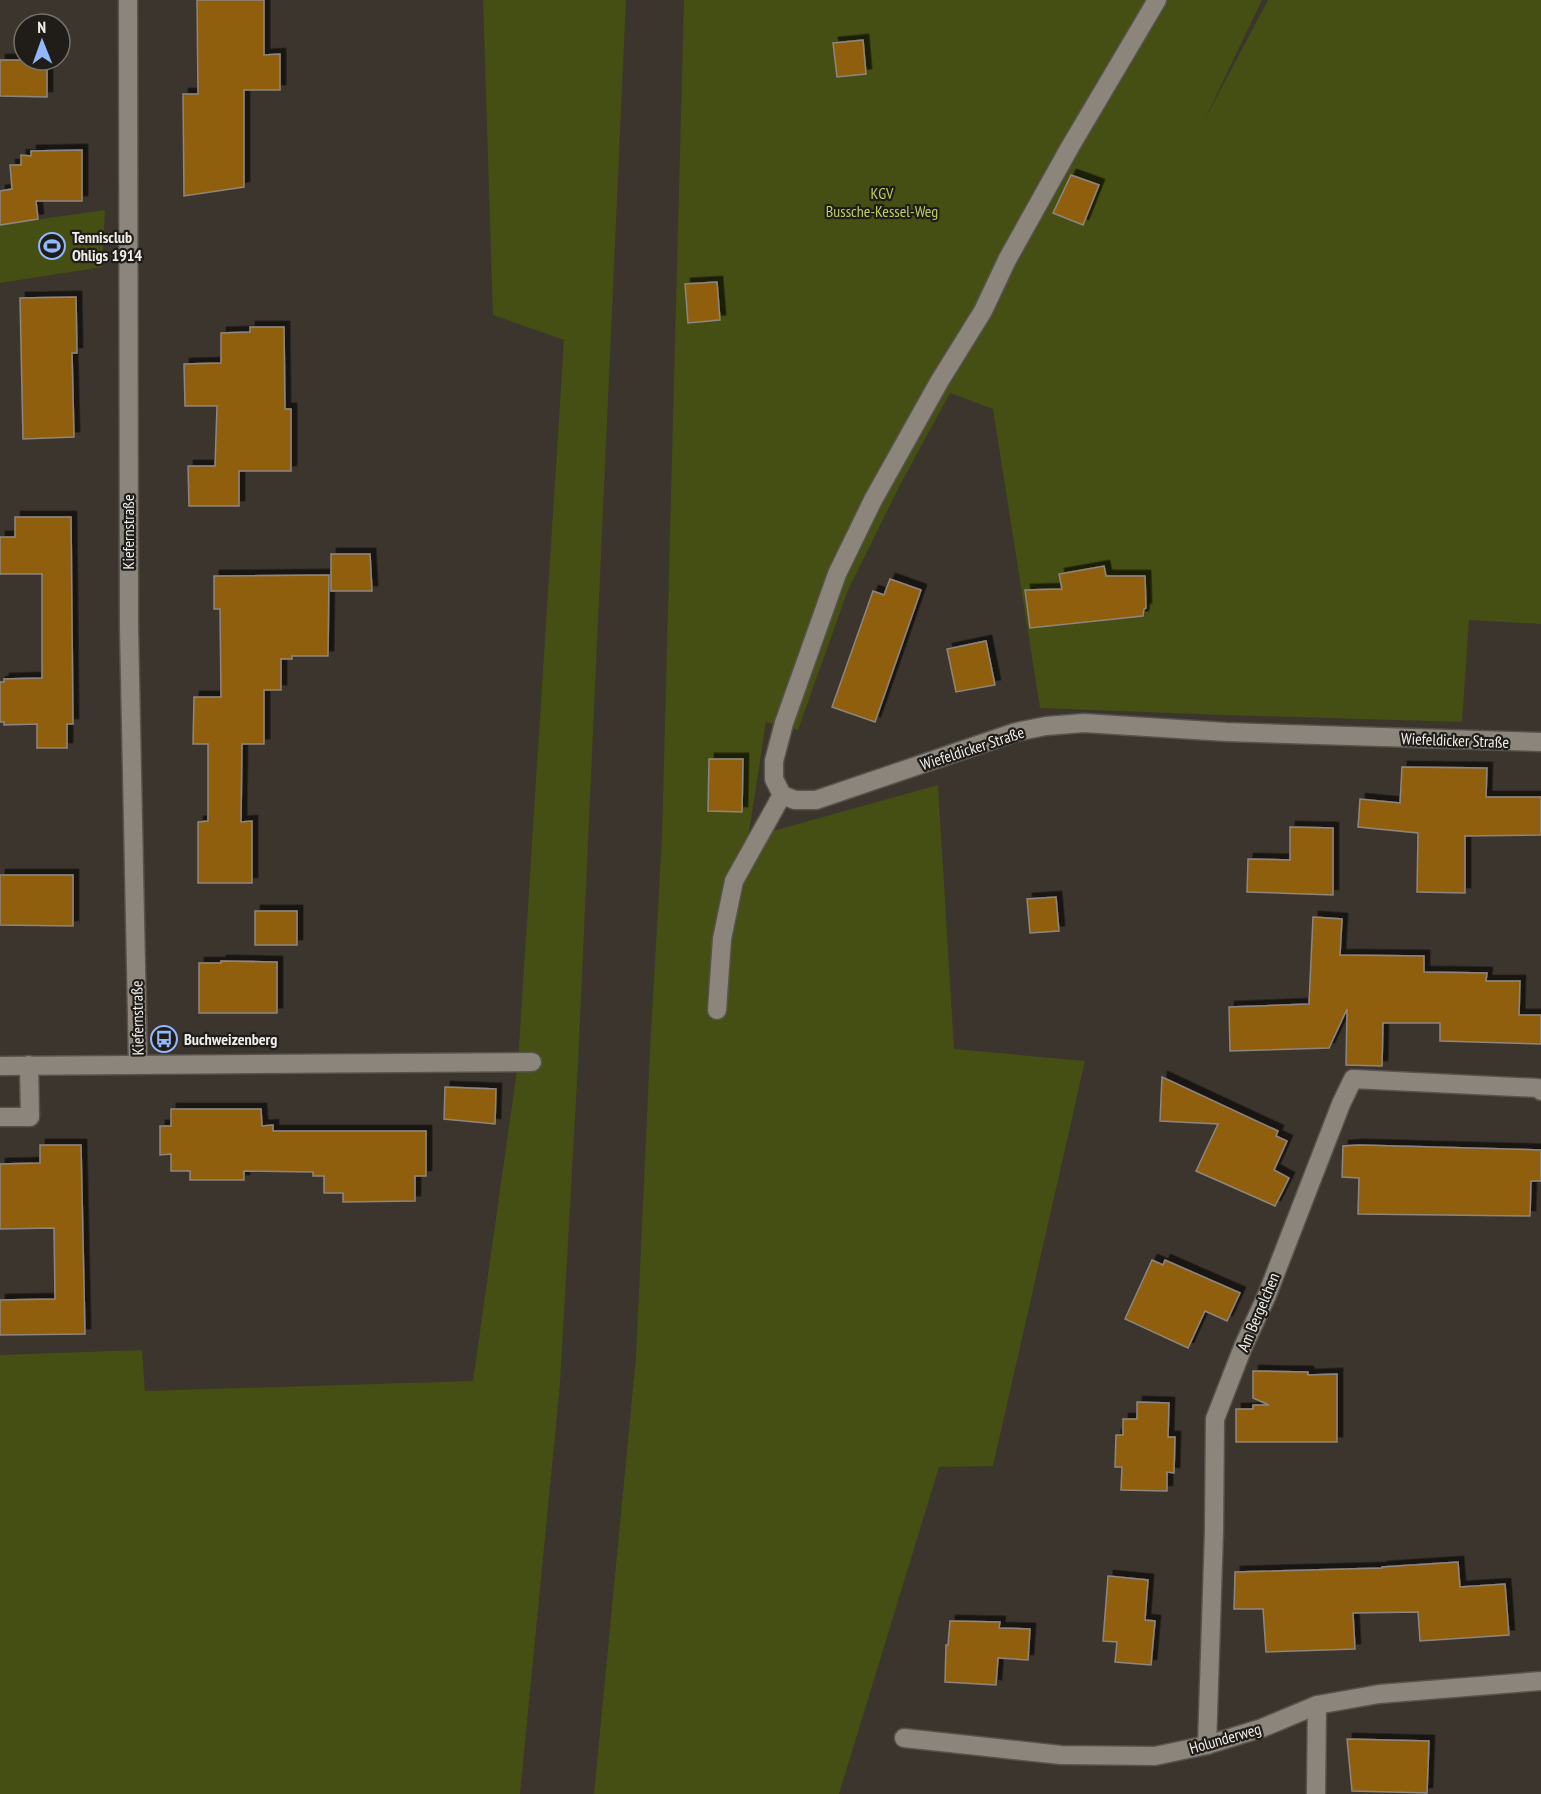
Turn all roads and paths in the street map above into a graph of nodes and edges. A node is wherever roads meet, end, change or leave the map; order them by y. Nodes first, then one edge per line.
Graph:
1 (128, 0) edge
2 (1157, 0) edge
3 (1541, 742) edge
4 (782, 795) junction
5 (717, 1010) dead end
6 (532, 1062) dead end
7 (138, 1064) junction
8 (29, 1065) junction
9 (0, 1066) edge
10 (1541, 1091) edge
11 (0, 1117) edge
12 (1541, 1681) edge
13 (1317, 1705) junction
14 (904, 1738) dead end
15 (1207, 1745) junction
16 (1316, 1794) edge

1 - 7 street, Kiefernstraße
2 - 4 street
3 - 4 street, Wiefeldicker Straße
4 - 5 street
6 - 7 street
7 - 8 street
8 - 9 street
8 - 11 street
10 - 15 street, Am Bergelchen
12 - 13 street, Holunderweg
13 - 15 street, Holunderweg
13 - 16 street
14 - 15 street, Holunderweg

